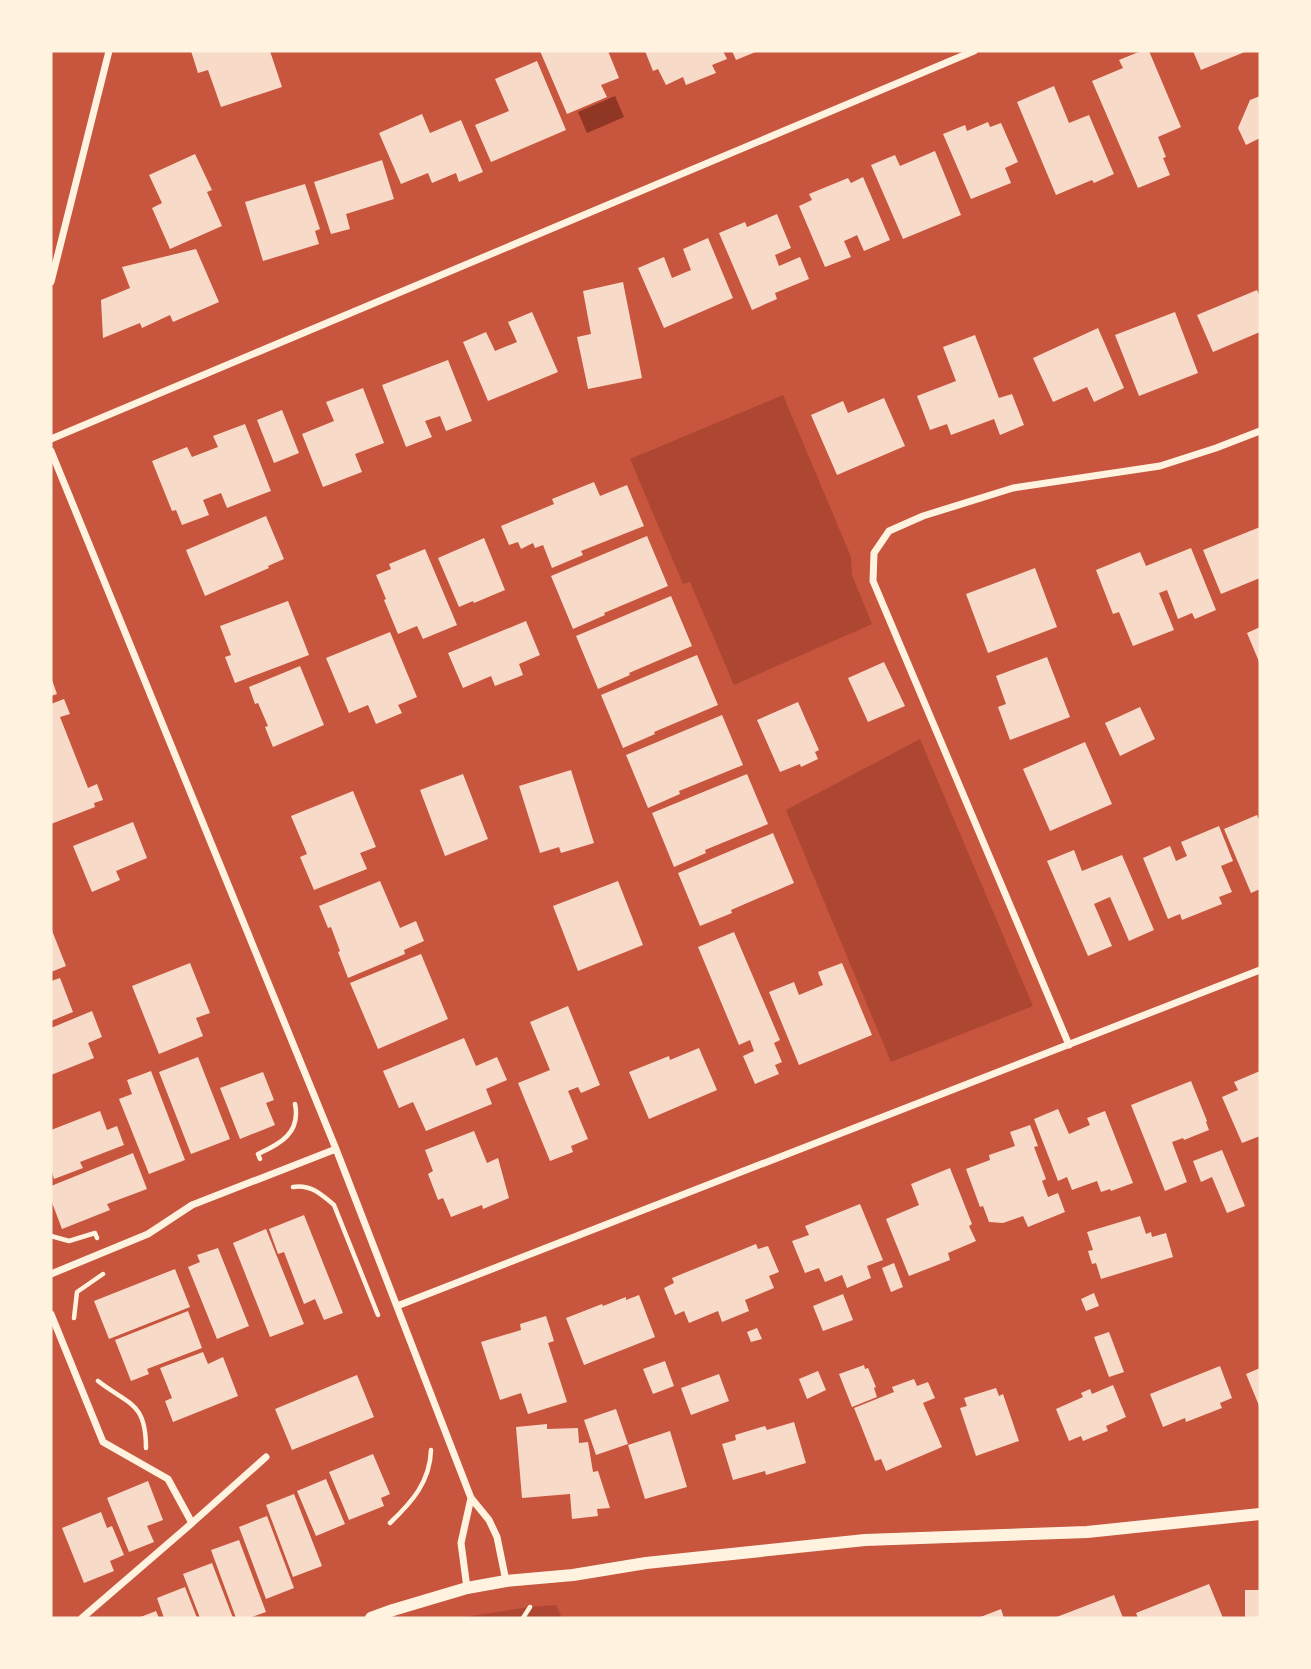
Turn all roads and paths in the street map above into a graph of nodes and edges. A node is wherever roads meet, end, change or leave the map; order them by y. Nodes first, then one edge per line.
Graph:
1 (109, 51) edge
2 (974, 51) edge
3 (51, 282) edge
4 (1260, 431) edge
5 (51, 439) edge
6 (51, 451) edge
7 (1260, 970) edge
8 (1069, 1045) junction
9 (336, 1149) junction
10 (286, 1189) dead end
11 (110, 1270) dead end
12 (51, 1274) edge
13 (397, 1306) junction
14 (51, 1314) edge
15 (73, 1321) dead end
16 (380, 1322) dead end
17 (92, 1371) dead end
18 (431, 1450) dead end
19 (266, 1457) dead end
20 (146, 1466) junction
21 (471, 1498) junction
22 (1260, 1514) edge
23 (192, 1522) junction
24 (390, 1523) dead end
25 (506, 1581) junction
26 (467, 1588) junction
27 (530, 1607) dead end
28 (82, 1618) edge
29 (371, 1618) edge
30 (523, 1618) edge

1 - 3 street
2 - 5 street
4 - 8 street
6 - 9 street
7 - 8 street
8 - 13 street
9 - 12 street
9 - 13 street
10 - 16 path
11 - 15 path
13 - 21 street
14 - 20 street
17 - 20 path
18 - 24 path
19 - 23 street
20 - 23 street
21 - 25 street
21 - 26 street
22 - 25 street
23 - 28 street
25 - 26 street
26 - 29 street
27 - 30 path

